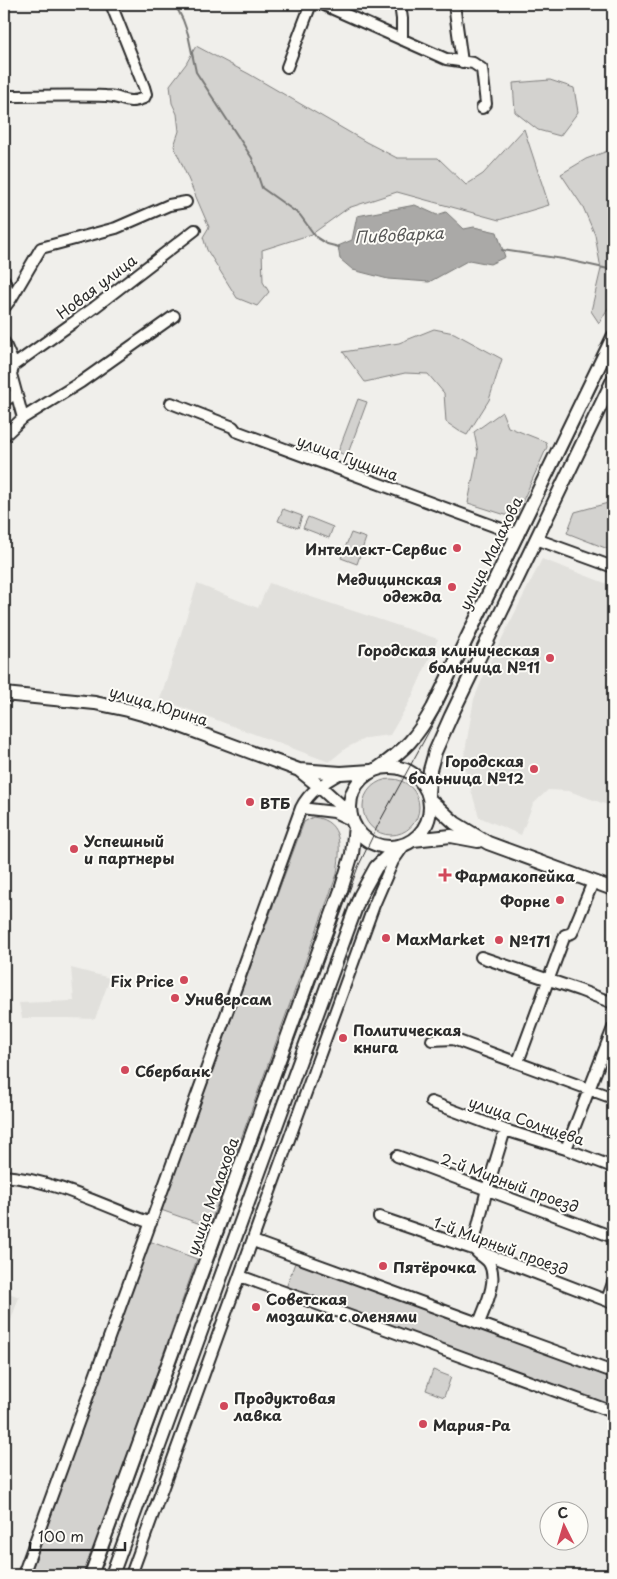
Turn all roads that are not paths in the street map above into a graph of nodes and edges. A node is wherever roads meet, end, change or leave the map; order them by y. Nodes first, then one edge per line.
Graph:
1 (110, 4) edge
2 (311, 4) edge
3 (322, 4) edge
4 (400, 4) edge
5 (454, 4) edge
6 (402, 40) junction
7 (462, 62) junction
8 (287, 67) dead end
9 (4, 96) edge
10 (482, 108) dead end
11 (186, 202) dead end
12 (195, 230) dead end
13 (4, 280) edge
14 (10, 299) junction
15 (4, 308) edge
16 (174, 316) dead end
17 (613, 337) edge
18 (4, 342) edge
19 (9, 371) edge
20 (613, 380) edge
21 (15, 394) junction
22 (4, 401) edge
23 (171, 403) dead end
24 (23, 418) junction
25 (4, 436) edge
26 (518, 534) junction
27 (536, 539) junction
28 (613, 568) edge
29 (4, 694) edge
30 (299, 770) junction
31 (374, 770) junction
32 (341, 773) junction
33 (319, 786) junction
34 (429, 797) junction
35 (301, 808) junction
36 (353, 821) junction
37 (405, 843) junction
38 (488, 843) junction
39 (593, 882) junction
40 (613, 889) edge
41 (481, 958) dead end
42 (548, 980) junction
43 (613, 1003) edge
44 (613, 1028) edge
45 (432, 1040) dead end
46 (518, 1062) junction
47 (589, 1088) junction
48 (613, 1098) edge
49 (431, 1102) dead end
50 (505, 1130) junction
51 (566, 1149) junction
52 (397, 1156) dead end
53 (613, 1167) edge
54 (4, 1176) edge
55 (487, 1189) junction
56 (379, 1217) dead end
57 (152, 1222) junction
58 (613, 1237) edge
59 (253, 1241) junction
60 (474, 1249) junction
61 (240, 1276) junction
62 (613, 1283) edge
63 (610, 1302) edge
64 (479, 1324) junction
65 (613, 1372) edge
66 (613, 1412) edge
67 (23, 1575) edge
68 (91, 1575) edge
69 (112, 1575) edge
70 (131, 1575) edge

1 - 9 street
2 - 8 street
3 - 6 street
4 - 6 street
5 - 7 street
6 - 7 street
7 - 10 street
11 - 14 street
12 - 19 street, Новая улица
13 - 14 street
14 - 15 street
16 - 24 street
17 - 26 main road, улица Малахова
18 - 19 street
19 - 21 street
20 - 27 main road
21 - 22 street
21 - 24 street
23 - 26 street, улица Гущина
24 - 25 street
26 - 31 main road, улица Малахова
27 - 28 street
27 - 34 main road
29 - 30 main road, улица Юрина
30 - 32 main road, улица Юрина
30 - 33 main road, улица Юрина
31 - 32 main road, улица Юрина
31 - 34 main road
31 - 36 main road
32 - 33 street
33 - 35 street
33 - 36 main road, улица Юрина
34 - 37 main road
34 - 38 main road
35 - 36 street
35 - 57 street
36 - 37 main road
36 - 68 main road, улица Малахова
37 - 38 main road
37 - 59 street
37 - 69 main road
38 - 39 main road
39 - 40 main road
39 - 42 street
41 - 42 street
42 - 43 street
42 - 46 street
44 - 47 street
45 - 46 street
46 - 47 street
47 - 48 street
47 - 51 street
49 - 50 street, улица Солнцева
50 - 51 street, улица Солнцева
50 - 55 street
51 - 53 street, улица Солнцева
52 - 55 street, 2-й Мирный проезд
54 - 57 street
55 - 58 street, 2-й Мирный проезд
55 - 60 street
56 - 60 street, 1-й Мирный проезд
57 - 67 street
59 - 61 street
59 - 64 street
60 - 63 street, 1-й Мирный проезд
60 - 64 street
61 - 66 street
61 - 70 street
62 - 63 street
64 - 65 street

